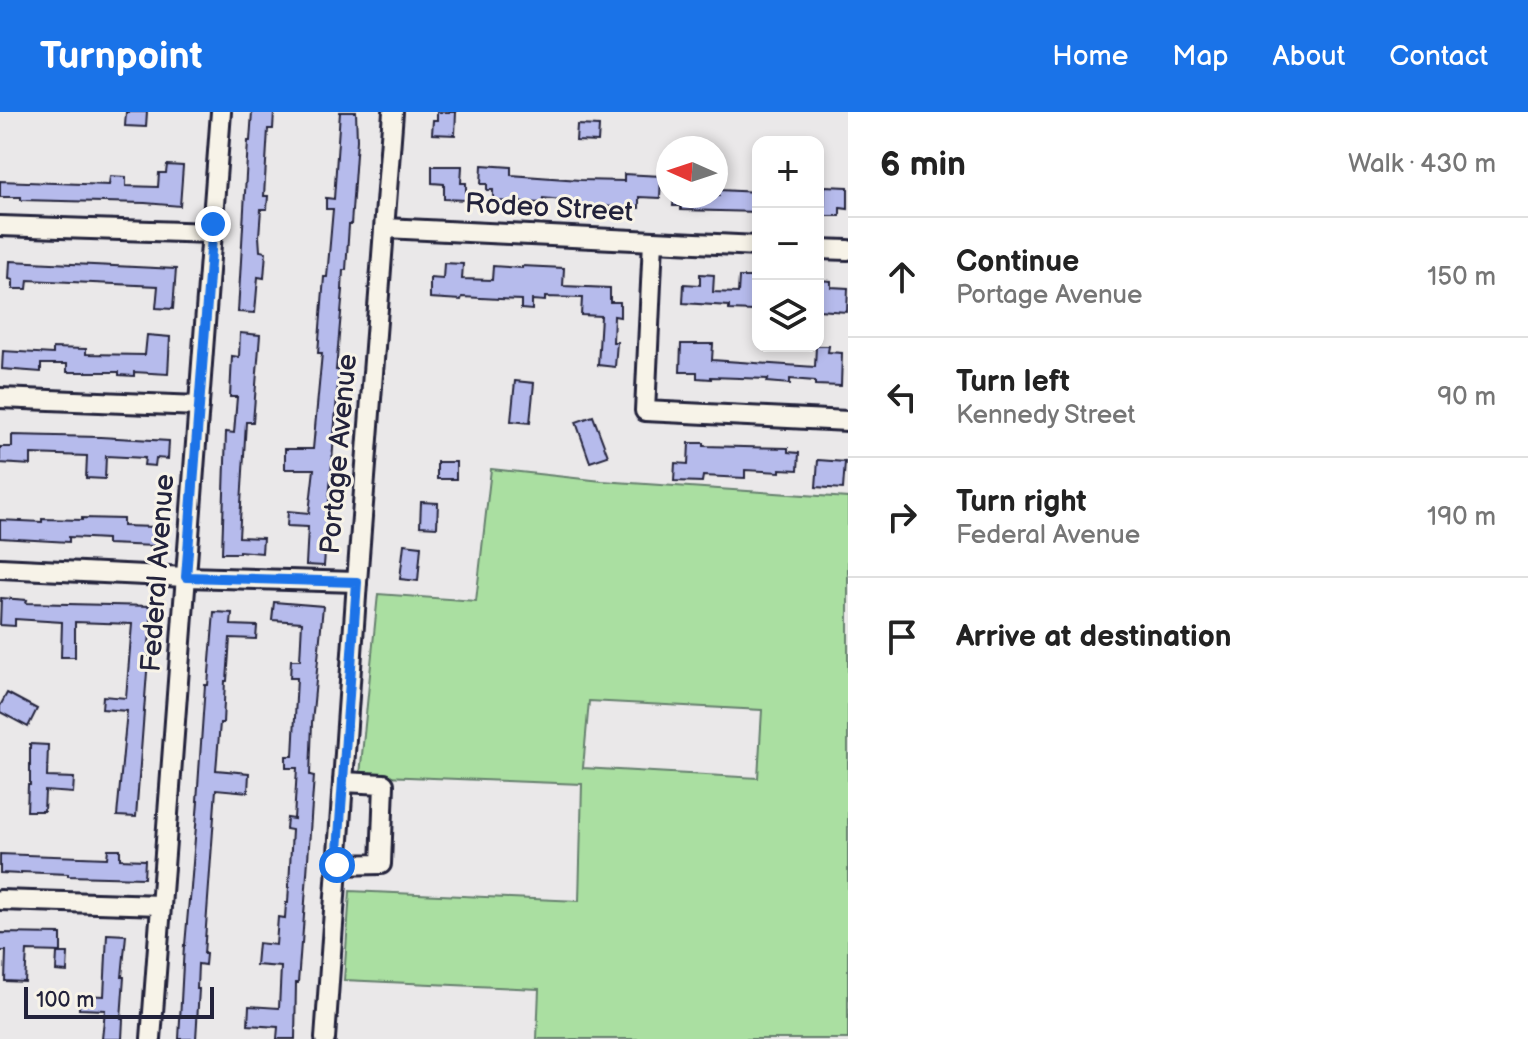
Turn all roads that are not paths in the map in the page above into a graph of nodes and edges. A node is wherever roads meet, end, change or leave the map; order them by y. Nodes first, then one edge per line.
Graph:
1 (221, 112) edge
2 (393, 112) edge
3 (0, 226) edge
4 (385, 228) junction
5 (212, 233) junction
6 (653, 241) junction
7 (752, 246) edge
8 (824, 249) edge
9 (848, 250) edge
10 (0, 398) edge
11 (199, 406) junction
12 (848, 421) edge
13 (0, 568) edge
14 (186, 577) junction
15 (357, 582) junction
16 (343, 782) junction
17 (337, 865) junction
18 (0, 900) edge
19 (161, 905) junction
20 (151, 1039) edge
21 (325, 1039) edge

1 - 5 street, Federal Avenue
2 - 4 street, Portage Avenue
3 - 5 street
4 - 6 street, Rodeo Street
4 - 15 street, Portage Avenue
5 - 11 street, Federal Avenue
6 - 7 street, Rodeo Street
6 - 12 street
8 - 9 street
10 - 11 street
11 - 14 street, Federal Avenue
13 - 14 street
14 - 15 street
14 - 19 street, Federal Avenue
15 - 16 street, Portage Avenue
16 - 17 street, Portage Avenue
16 - 17 street
17 - 21 street, Portage Avenue
18 - 19 street
19 - 20 street, Federal Avenue

